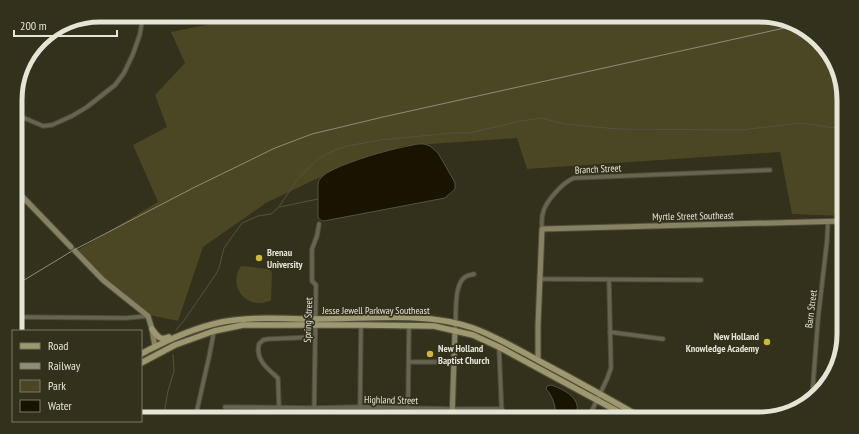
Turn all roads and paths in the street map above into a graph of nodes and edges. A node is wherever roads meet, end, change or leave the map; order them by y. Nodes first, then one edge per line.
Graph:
1 (142, 22) edge
2 (22, 117) edge
3 (770, 170) dead end
4 (22, 196) edge
5 (828, 221) junction
6 (837, 221) edge
7 (319, 224) dead end
8 (542, 229) junction
9 (474, 274) dead end
10 (541, 279) junction
11 (609, 280) junction
12 (701, 280) dead end
13 (148, 316) junction
14 (22, 317) edge
15 (315, 322) junction
16 (362, 325) junction
17 (409, 325) junction
18 (456, 327) junction
19 (152, 329) junction
20 (214, 331) junction
21 (610, 332) junction
22 (180, 334) junction
23 (315, 337) junction
24 (663, 338) dead end
25 (155, 347) junction
26 (499, 347) junction
27 (142, 354) edge
28 (538, 360) junction
29 (142, 362) edge
30 (409, 362) junction
31 (454, 362) junction
32 (813, 390) edge
33 (600, 394) junction
34 (597, 400) junction
35 (225, 407) dead end
36 (360, 407) junction
37 (279, 408) junction
38 (314, 408) junction
39 (408, 408) junction
40 (452, 409) junction
41 (502, 409) joint
42 (197, 412) edge
43 (314, 412) edge
44 (591, 412) edge
45 (619, 412) edge
46 (632, 412) edge

1 - 2 street
3 - 8 street, Branch Street
4 - 13 street
5 - 6 street, Myrtle Street Southeast
5 - 8 street, Myrtle Street Southeast
5 - 32 street, Barn Street
7 - 15 street, Spring Street
8 - 10 street, Branch Street
9 - 18 street
10 - 11 street
10 - 28 street, Branch Street
11 - 12 street
11 - 21 street
13 - 14 street
13 - 19 street
15 - 16 main road, Jesse Jewell Parkway Southeast
15 - 18 main road, Jesse Jewell Parkway Southeast
15 - 20 main road, Jesse Jewell Parkway Southeast
15 - 22 main road, Jesse Jewell Parkway Southeast
15 - 23 street, Spring Street
16 - 17 main road, Jesse Jewell Parkway Southeast
16 - 36 street
17 - 18 main road, Jesse Jewell Parkway Southeast
17 - 30 street
18 - 26 main road, Jesse Jewell Parkway Southeast
18 - 28 main road, Jesse Jewell Parkway Southeast
18 - 31 street
19 - 22 main road
19 - 25 street
20 - 29 main road, Jesse Jewell Parkway Southeast
20 - 42 street
21 - 24 street
21 - 33 street
22 - 25 main road, Jesse Jewell Parkway Southeast
23 - 37 street
23 - 38 street, Spring Street
25 - 27 main road, Jesse Jewell Parkway Southeast
26 - 34 main road, Jesse Jewell Parkway Southeast
26 - 41 street
28 - 33 main road, Jesse Jewell Parkway Southeast
30 - 31 street
30 - 39 street
31 - 40 street
33 - 34 street
33 - 46 main road, Jesse Jewell Parkway Southeast
34 - 44 street
34 - 45 main road, Jesse Jewell Parkway Southeast
35 - 37 street, Highland Street
36 - 38 street, Highland Street
36 - 39 street, Highland Street
37 - 38 street, Highland Street
38 - 43 street, Spring Street
39 - 40 street, Highland Street
40 - 41 street, Highland Street

